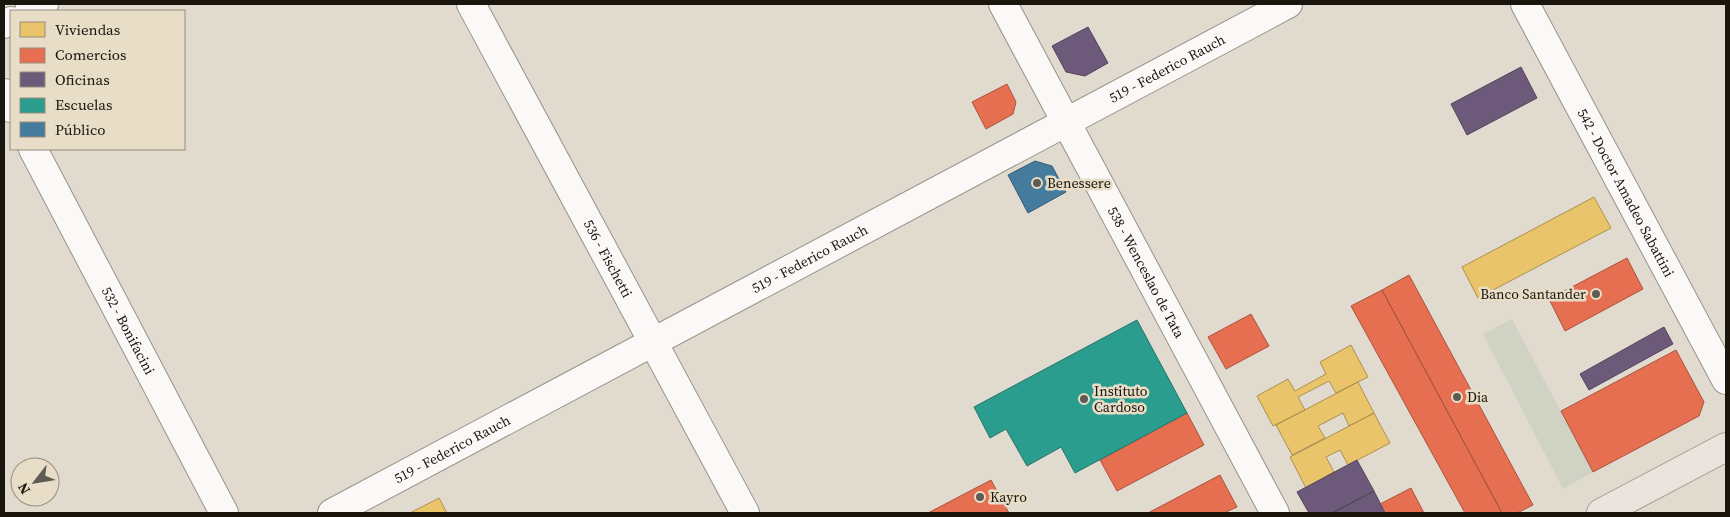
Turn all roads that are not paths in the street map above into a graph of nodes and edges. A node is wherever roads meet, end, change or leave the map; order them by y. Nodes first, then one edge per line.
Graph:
1 (44, 4) edge
2 (471, 4) edge
3 (1003, 4) edge
4 (1288, 4) edge
5 (1525, 4) edge
6 (31, 10) edge
7 (4, 94) edge
8 (10, 106) edge
9 (1067, 123) junction
10 (34, 150) edge
11 (652, 342) junction
12 (1726, 380) edge
13 (1726, 446) edge
14 (224, 513) edge
15 (332, 513) edge
16 (745, 513) edge
17 (1275, 513) edge
18 (1601, 513) edge

1 - 6 street
2 - 11 street, 536 - Fischetti
3 - 9 street, 538 - Wenceslao de Tata
4 - 9 street, 519 - Federico Rauch
5 - 12 street, 542 - Doctor Amadeo Sabattini
7 - 8 street
9 - 11 street, 519 - Federico Rauch
9 - 17 street, 538 - Wenceslao de Tata
10 - 14 street, 532 - Bonifacini
11 - 15 street, 519 - Federico Rauch
11 - 16 street, 536 - Fischetti
13 - 18 main road

